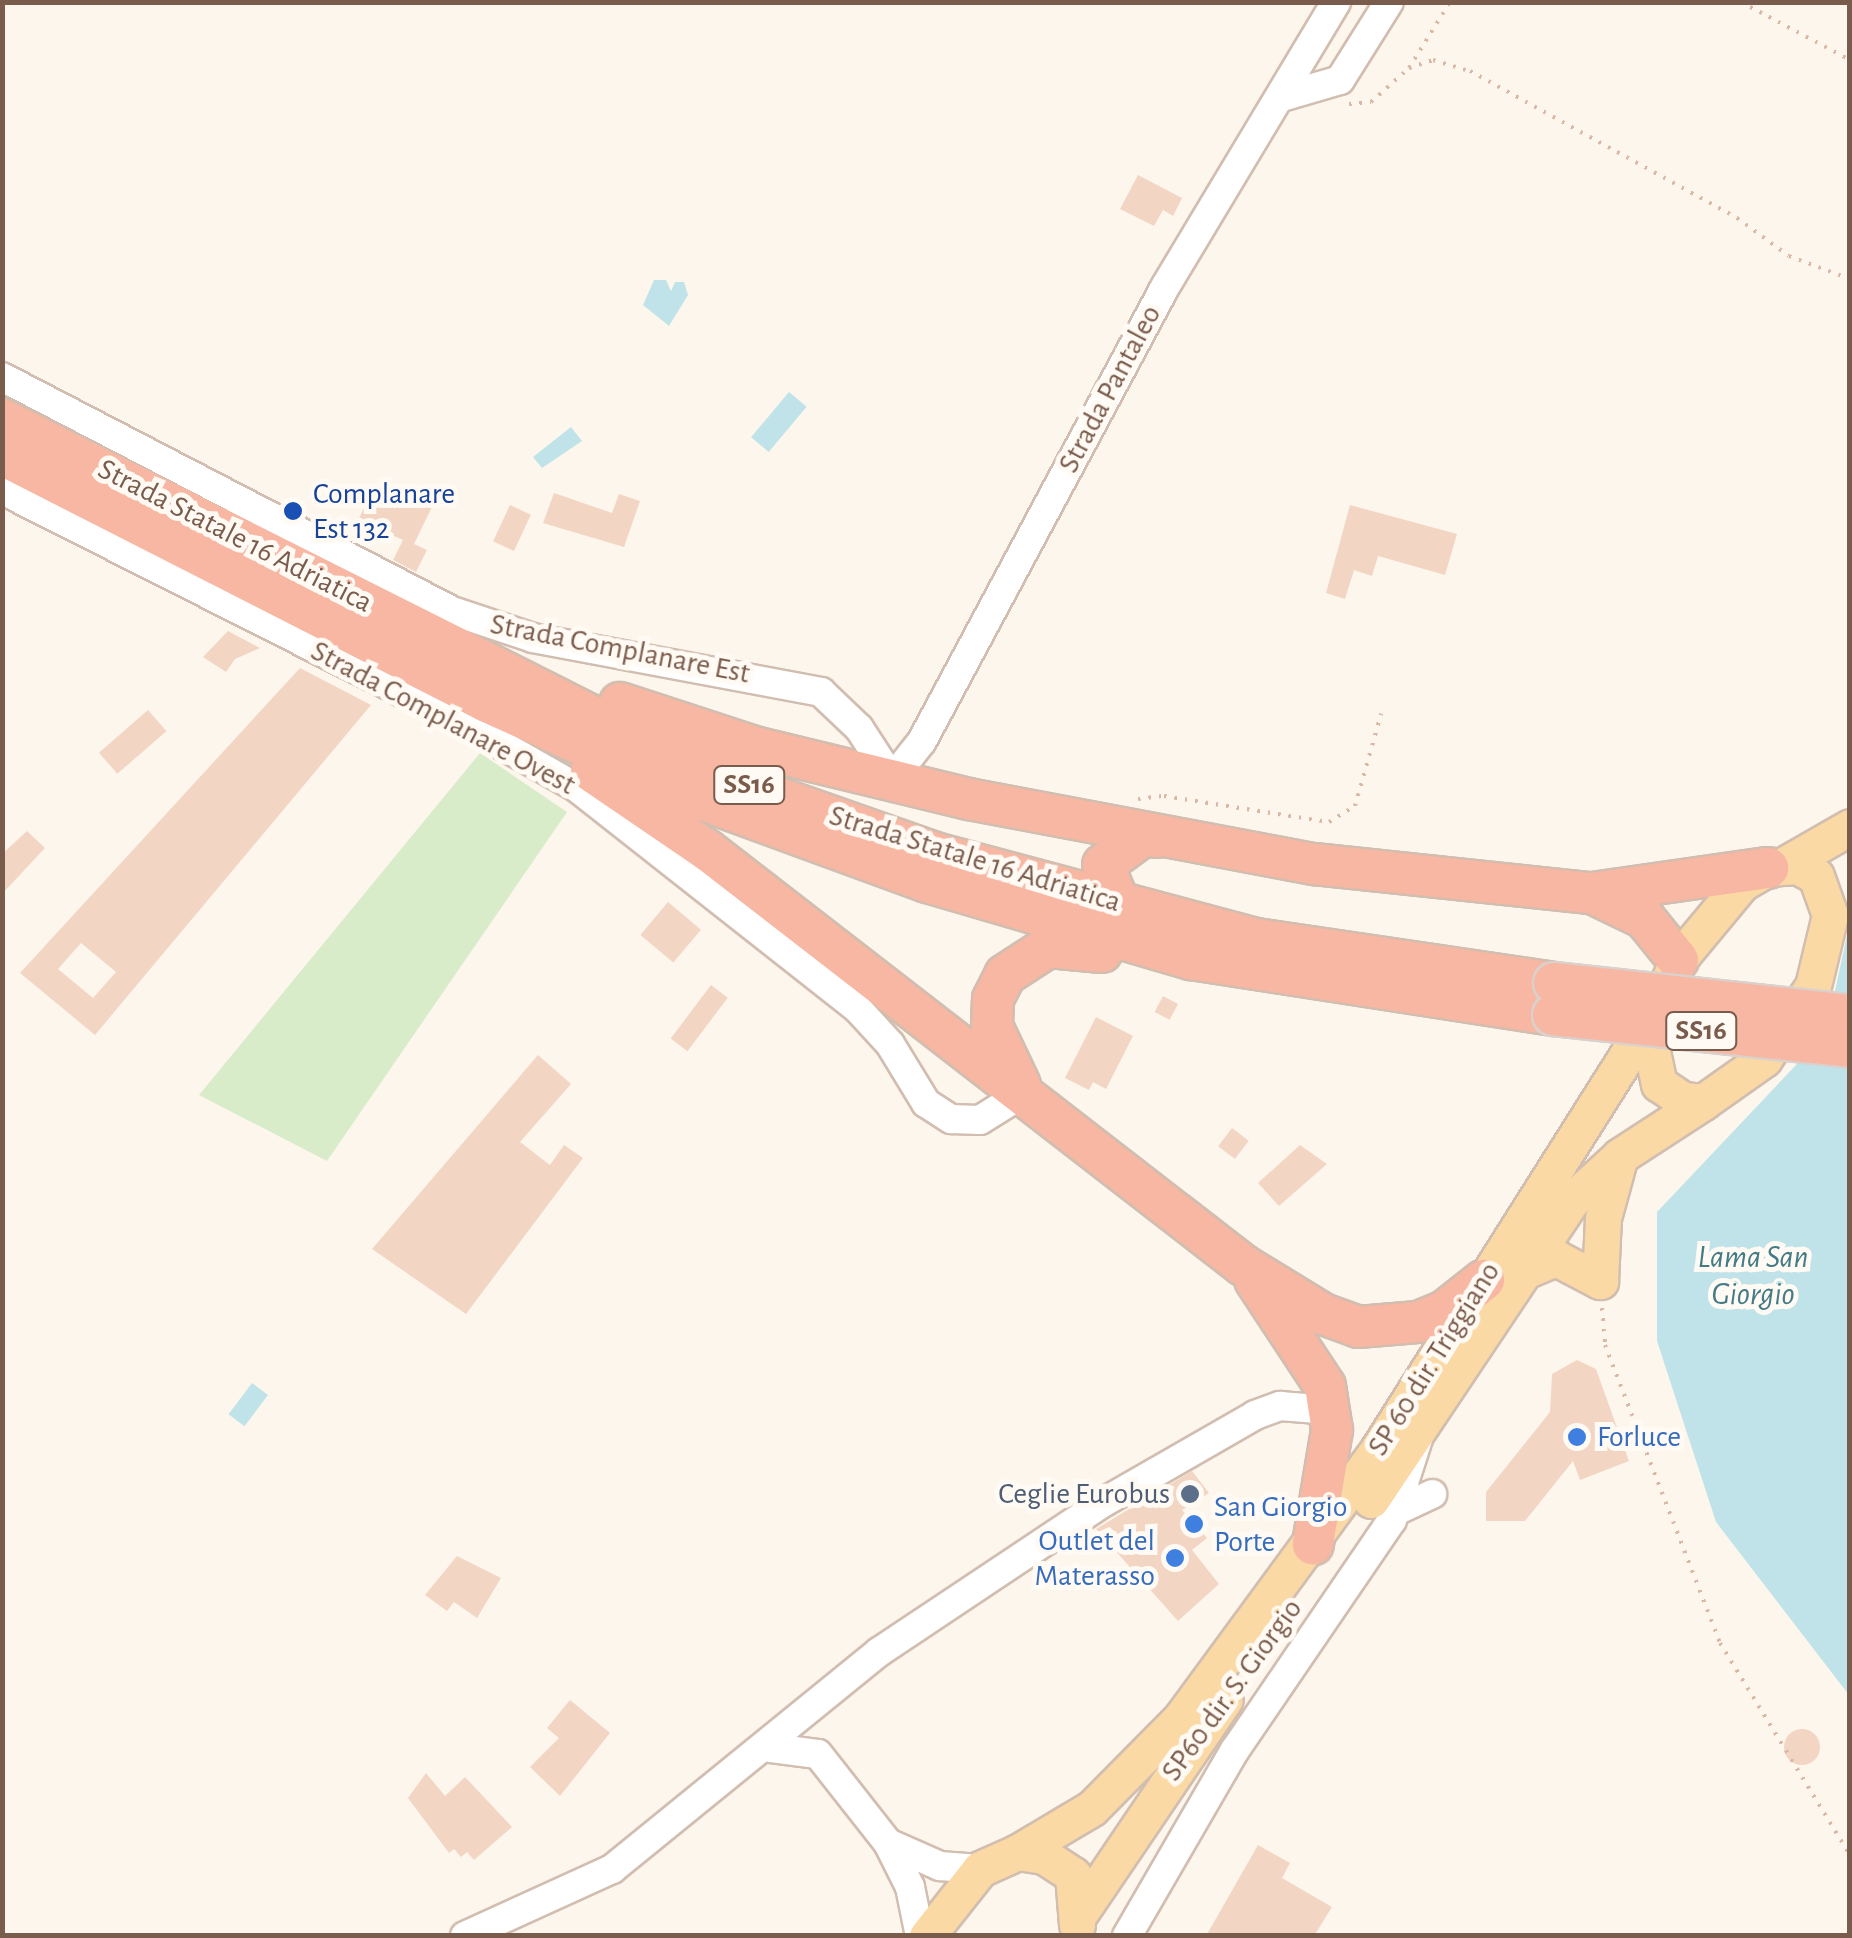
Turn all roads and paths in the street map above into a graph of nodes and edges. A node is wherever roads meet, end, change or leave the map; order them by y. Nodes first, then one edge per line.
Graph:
1 (1336, 2) edge
2 (1389, 2) edge
3 (1741, 2) edge
4 (1850, 60) edge
5 (1409, 68) dead end
6 (1285, 96) junction
7 (1850, 279) edge
8 (2, 377) edge
9 (2, 418) edge
10 (2, 455) edge
11 (2, 490) edge
12 (493, 686) junction
13 (1381, 714) dead end
14 (892, 779) junction
15 (1128, 808) dead end
16 (1056, 815) junction
17 (1850, 827) edge
18 (1161, 838) junction
19 (1103, 864) junction
20 (1776, 866) junction
21 (1850, 882) edge
22 (1592, 893) junction
23 (1119, 903) junction
24 (1830, 915) junction
25 (1191, 959) junction
26 (1678, 960) junction
27 (1554, 999) junction
28 (1655, 1010) junction
29 (1850, 1015) edge
30 (1850, 1047) edge
31 (1026, 1092) junction
32 (1703, 1102) junction
33 (1620, 1156) junction
34 (1243, 1265) junction
35 (1524, 1271) junction
36 (1484, 1280) junction
37 (1600, 1281) junction
38 (1330, 1410) junction
39 (1419, 1435) junction
40 (1432, 1494) dead end
41 (1396, 1511) junction
42 (1313, 1544) junction
43 (824, 1699) junction
44 (763, 1747) junction
45 (818, 1754) junction
46 (888, 1842) junction
47 (1018, 1852) junction
48 (1850, 1855) edge
49 (980, 1869) junction
50 (1077, 1924) edge
51 (465, 1936) edge
52 (924, 1936) edge
53 (1127, 1936) edge

1 - 6 street, Strada Pantaleo
2 - 6 street
3 - 4 path
5 - 7 path
6 - 14 street, Strada Pantaleo
8 - 14 street, Strada Complanare Est
9 - 12 highway, Strada Statale 16 Adriatica / SS16
10 - 12 highway, Strada Statale 16 Adriatica / SS16
11 - 31 street, Strada Complanare Ovest
12 - 14 highway, SS16
12 - 23 highway, Strada Statale 16 Adriatica / SS16
12 - 25 highway, Strada Statale 16 Adriatica / SS16
12 - 31 highway, SS16
13 - 15 path
14 - 16 highway, SS16
16 - 18 highway, SS16
16 - 19 highway, SS16
17 - 20 main road
18 - 19 highway, SS16
18 - 22 highway, SS16
19 - 23 highway, SS16
20 - 22 highway, SS16
20 - 24 main road
20 - 26 main road
21 - 24 main road
22 - 26 highway
23 - 27 highway, Strada Statale 16 Adriatica / SS16
24 - 32 main road, SP60 dir. S. Giorgio
25 - 27 highway, Strada Statale 16 Adriatica / SS16
25 - 31 highway, SS16
26 - 28 main road
27 - 29 highway, Strada Statale 16 Adriatica / SS16, bridge
27 - 30 highway, Strada Statale 16 Adriatica / SS16, bridge
28 - 32 main road
28 - 36 main road, SP 60 dir. Triggiano
31 - 34 highway, SS16
32 - 33 main road, SP60 dir. S. Giorgio
33 - 35 main road, SP60 dir. S. Giorgio
33 - 37 main road
34 - 36 highway, SS16
34 - 38 highway
35 - 37 main road
35 - 39 main road, SP60 dir. S. Giorgio
36 - 42 main road, SP 60 dir. Triggiano
37 - 48 path
38 - 42 highway
38 - 43 street
39 - 41 street
39 - 50 main road, SP60 dir. S. Giorgio
40 - 41 street
41 - 53 street
42 - 47 main road, SP 60 dir. Triggiano
43 - 44 street
43 - 45 street
44 - 45 street
44 - 51 street
45 - 46 street
46 - 49 street
46 - 52 street
47 - 49 main road, SP 60 dir. Triggiano
47 - 50 main road
49 - 52 main road

